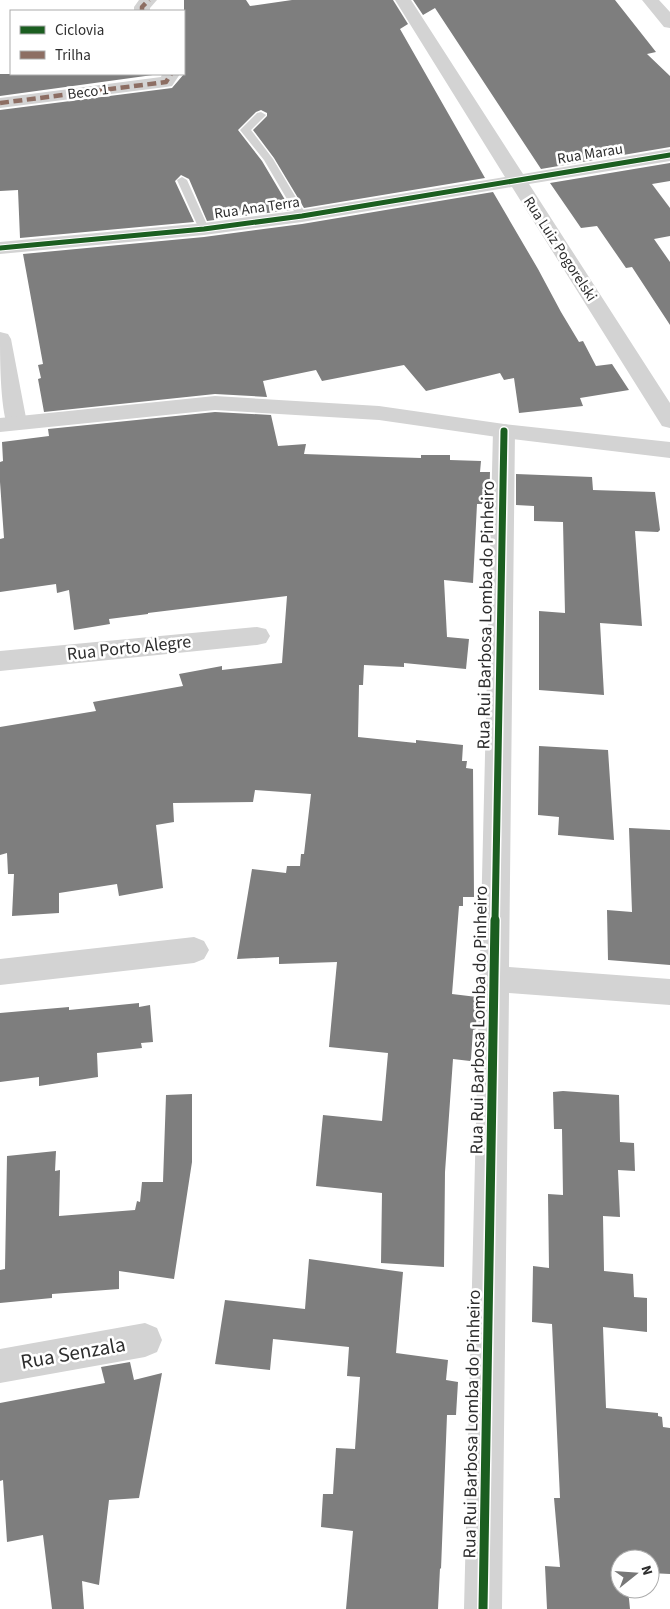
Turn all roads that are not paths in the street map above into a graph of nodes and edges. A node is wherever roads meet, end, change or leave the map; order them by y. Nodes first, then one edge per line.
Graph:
1 (149, 0) edge
2 (403, 0) edge
3 (650, 0) edge
4 (142, 10) edge
5 (670, 23) edge
6 (171, 75) edge
7 (0, 103) edge
8 (261, 115) dead end
9 (670, 154) edge
10 (182, 180) dead end
11 (516, 180) junction
12 (302, 216) junction
13 (204, 229) junction
14 (0, 248) edge
15 (0, 339) edge
16 (670, 421) edge
17 (8, 424) edge
18 (504, 430) junction
19 (670, 450) edge
20 (258, 636) dead end
21 (0, 661) edge
22 (194, 950) dead end
23 (0, 972) edge
24 (495, 979) junction
25 (670, 992) edge
26 (146, 1340) dead end
27 (0, 1366) edge
28 (483, 1609) edge

1 - 4 street
2 - 11 street, Rua Luiz Pogorelski
3 - 5 street
6 - 7 street, Beco 1
8 - 12 lane
9 - 11 street, Rua Marau
10 - 13 lane
11 - 12 street, Rua Ana Terra
11 - 16 street, Rua Luiz Pogorelski
12 - 13 street, Rua Ana Terra
13 - 14 street, Rua Ana Terra
15 - 17 street
17 - 18 street
18 - 19 street
18 - 24 street, Rua Rui Barbosa Lomba do Pinheiro
20 - 21 street, Rua Porto Alegre
22 - 23 street
24 - 25 street
24 - 28 street, Rua Rui Barbosa Lomba do Pinheiro
26 - 27 street, Rua Senzala

